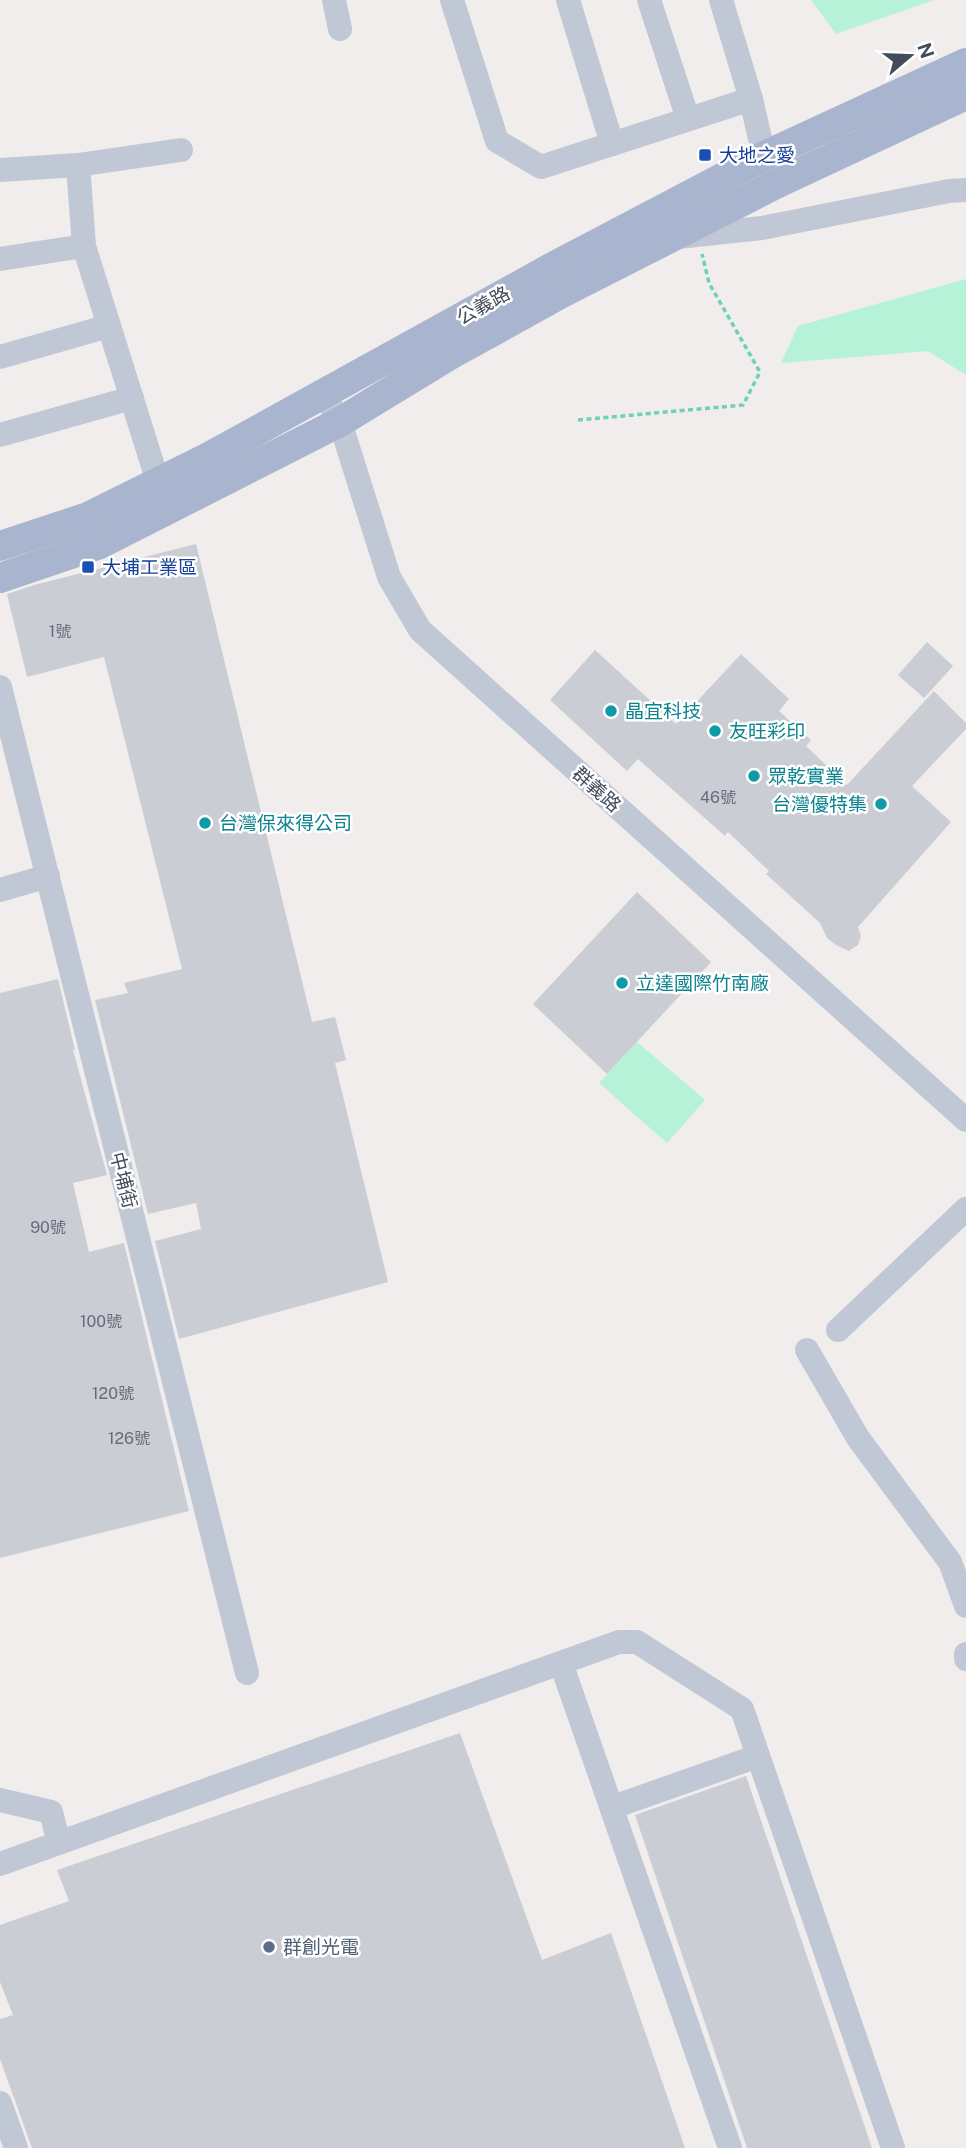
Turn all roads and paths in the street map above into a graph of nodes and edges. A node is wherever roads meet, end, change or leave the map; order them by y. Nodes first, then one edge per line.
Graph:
1 (334, 0) edge
2 (452, 0) edge
3 (568, 0) edge
4 (649, 0) edge
5 (721, 0) edge
6 (340, 29) dead end
7 (966, 63) edge
8 (966, 95) edge
9 (751, 99) junction
10 (688, 119) junction
11 (612, 144) junction
12 (181, 150) dead end
13 (764, 156) junction
14 (78, 165) junction
15 (0, 170) edge
16 (776, 184) junction
17 (966, 190) edge
18 (660, 211) junction
19 (685, 236) junction
20 (84, 246) junction
21 (0, 259) edge
22 (109, 326) junction
23 (0, 358) edge
24 (323, 393) junction
25 (132, 398) junction
26 (578, 420) dead end
27 (340, 422) junction
28 (0, 435) edge
29 (165, 495) junction
30 (0, 546) edge
31 (0, 578) edge
32 (0, 687) edge
33 (5, 725) edge
34 (48, 876) junction
35 (0, 890) edge
36 (966, 1120) edge
37 (966, 1209) edge
38 (838, 1330) dead end
39 (807, 1350) dead end
40 (966, 1606) edge
41 (966, 1654) edge
42 (966, 1659) edge
43 (561, 1663) junction
44 (247, 1673) dead end
45 (758, 1756) junction
46 (0, 1800) edge
47 (613, 1807) junction
48 (59, 1843) junction
49 (0, 1864) edge
50 (0, 2104) edge
51 (16, 2148) edge
52 (730, 2148) edge
53 (893, 2148) edge

1 - 6 street
2 - 11 street
3 - 11 street
4 - 10 street
5 - 9 street
7 - 13 main road, 公義路
8 - 16 main road, 公義路
9 - 10 street
9 - 13 street
10 - 11 street
12 - 14 street
13 - 16 street
13 - 18 main road, 公義路
14 - 15 street
14 - 20 street
16 - 19 main road, 公義路
17 - 19 street
18 - 19 street
18 - 24 main road, 公義路
19 - 26 path
19 - 27 main road, 公義路
20 - 21 street
20 - 22 street
22 - 23 street
22 - 25 street
24 - 27 street, 群義路
24 - 29 main road, 公義路
25 - 28 street
25 - 29 street
27 - 29 main road, 公義路
27 - 36 street, 群義路
29 - 30 main road, 公義路
29 - 31 main road, 公義路
32 - 33 street, 中埔街
33 - 34 street, 中埔街
34 - 35 street
34 - 44 street, 中埔街
37 - 38 street
39 - 40 street
41 - 42 street
43 - 45 street
43 - 47 street
43 - 48 street
45 - 47 street
45 - 53 street
46 - 48 street
47 - 52 street
48 - 49 street
50 - 51 street

